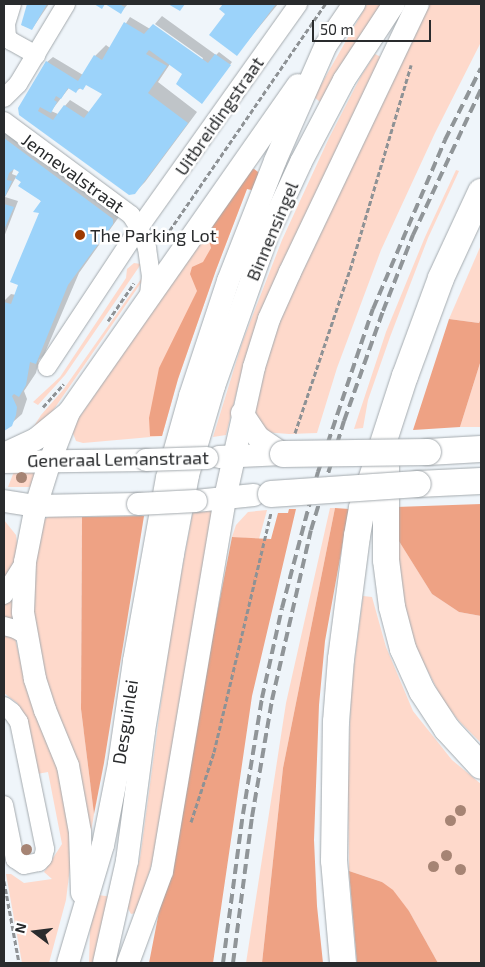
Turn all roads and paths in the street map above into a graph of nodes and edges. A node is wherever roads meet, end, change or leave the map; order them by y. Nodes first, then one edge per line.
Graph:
1 (12, 4) edge
2 (66, 4) edge
3 (298, 4) edge
4 (354, 4) edge
5 (394, 4) edge
6 (418, 4) edge
7 (326, 45) junction
8 (36, 55) junction
9 (4, 98) edge
10 (4, 121) edge
11 (481, 192) edge
12 (139, 228) junction
13 (149, 296) junction
14 (48, 367) dead end
15 (69, 412) junction
16 (242, 413) junction
17 (384, 443) junction
18 (481, 449) edge
19 (4, 454) edge
20 (283, 454) junction
21 (233, 456) junction
22 (50, 461) junction
23 (4, 462) edge
24 (177, 477) junction
25 (481, 481) edge
26 (263, 495) joint
27 (225, 498) junction
28 (4, 501) edge
29 (36, 506) junction
30 (25, 562) junction
31 (4, 595) edge
32 (4, 626) edge
33 (26, 635) junction
34 (4, 706) edge
35 (481, 766) edge
36 (4, 805) edge
37 (4, 880) edge
38 (83, 909) junction
39 (19, 963) edge
40 (68, 963) edge
41 (104, 963) edge
42 (128, 963) edge
43 (343, 963) edge

1 - 8 street
2 - 8 street
3 - 12 street, Uitbreidingstraat
4 - 7 main road, Binnensingel
5 - 24 main road, Binnensingel
6 - 16 main road
7 - 13 main road
7 - 24 main road, Binnensingel
8 - 9 street
10 - 12 street, Jennevalstraat
11 - 17 highway
12 - 13 street
12 - 14 street, Uitbreidingstraat
13 - 15 main road
15 - 19 main road
15 - 22 main road
16 - 20 main road
16 - 21 main road
17 - 18 highway, bridge
17 - 20 highway, bridge
17 - 35 highway
17 - 43 highway
20 - 21 main road, Generaal Lemanstraat
21 - 22 main road, Generaal Lemanstraat, bridge
21 - 27 main road
22 - 23 main road, Generaal Lemanstraat
22 - 29 main road
24 - 38 main road, Desguinlei
24 - 41 main road, Desguinlei
25 - 26 highway, bridge
26 - 27 main road
27 - 29 main road, bridge
27 - 42 main road
28 - 29 main road
29 - 30 main road
30 - 31 street
30 - 33 main road
32 - 33 street
33 - 38 main road
34 - 36 street
37 - 39 path
38 - 40 main road, Desguinlei

